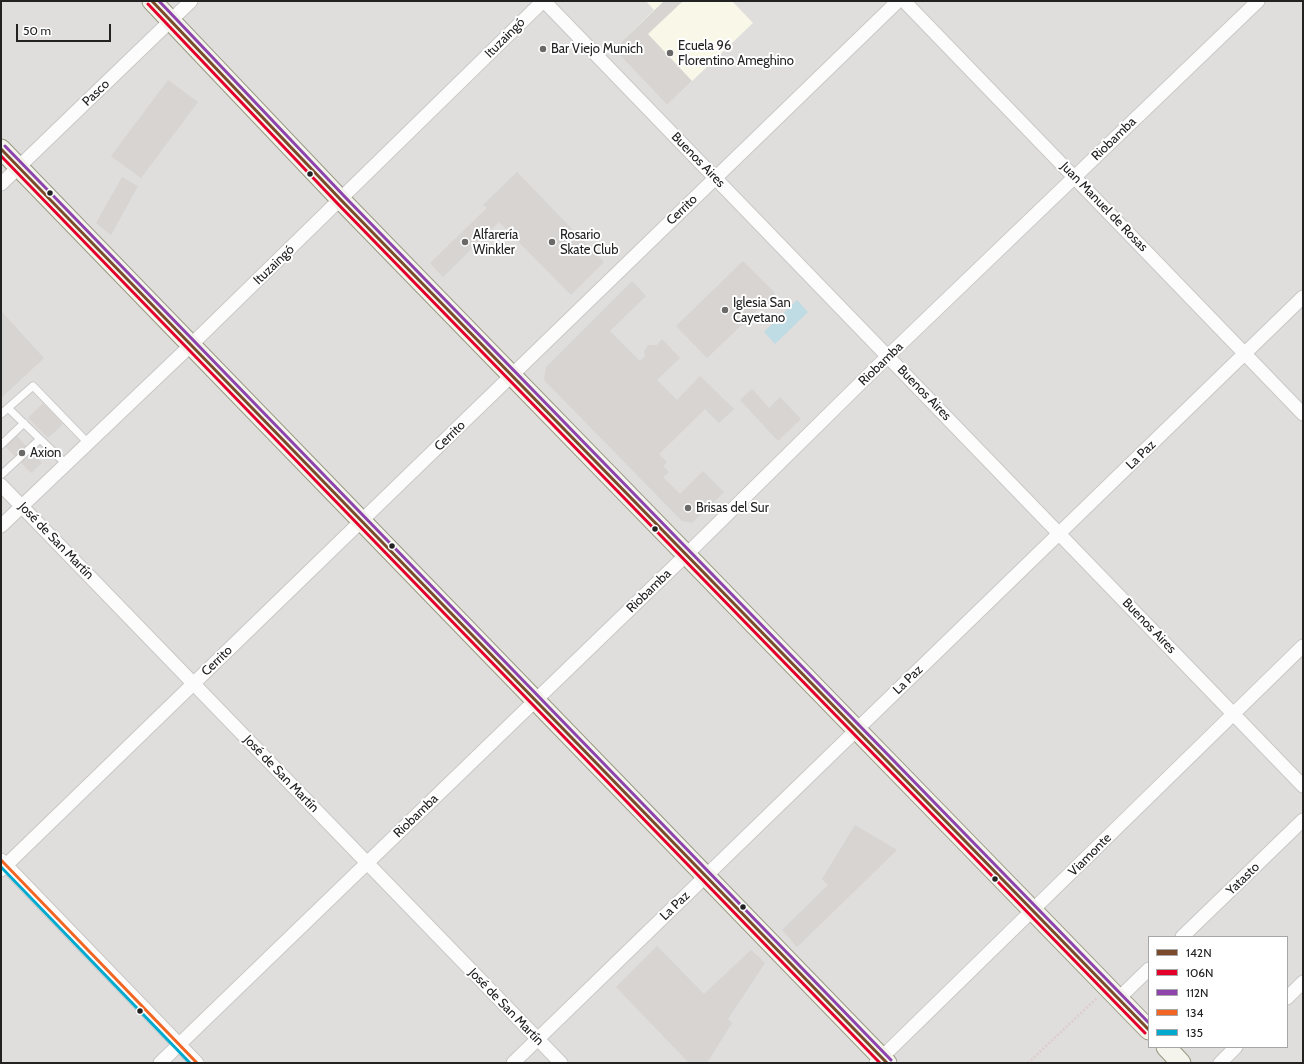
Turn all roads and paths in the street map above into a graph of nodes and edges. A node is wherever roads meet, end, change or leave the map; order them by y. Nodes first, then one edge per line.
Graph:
1 (152, 1) edge
2 (191, 1) edge
3 (543, 1) edge
4 (898, 1) edge
5 (904, 1) edge
6 (1258, 1) edge
7 (171, 21) junction
8 (1, 149) edge
9 (19, 167) junction
10 (715, 177) junction
11 (1074, 177) junction
12 (1, 184) edge
13 (341, 200) junction
14 (1303, 297) edge
15 (191, 345) junction
16 (1245, 354) junction
17 (888, 356) junction
18 (512, 376) junction
19 (8, 408) junction
20 (1, 414) edge
21 (1303, 414) edge
22 (24, 423) junction
23 (40, 439) junction
24 (88, 443) junction
25 (1, 445) edge
26 (66, 464) junction
27 (1, 475) edge
28 (1, 485) edge
29 (22, 506) junction
30 (362, 521) junction
31 (1, 526) edge
32 (1059, 533) junction
33 (686, 555) junction
34 (1303, 646) edge
35 (194, 684) junction
36 (536, 700) junction
37 (1233, 713) junction
38 (856, 730) junction
39 (1303, 786) edge
40 (1303, 820) edge
41 (367, 863) junction
42 (3, 865) edge
43 (706, 876) junction
44 (1033, 912) junction
45 (1183, 936) edge
46 (1148, 970) edge
47 (1303, 982) edge
48 (1113, 993) junction
49 (1288, 997) edge
50 (1148, 1029) edge
51 (537, 1039) junction
52 (179, 1045) junction
53 (1167, 1048) edge
54 (1235, 1048) edge
55 (882, 1061) edge
56 (160, 1063) edge
57 (197, 1063) edge
58 (512, 1063) edge
59 (561, 1063) edge
60 (1028, 1063) edge
61 (1181, 1063) edge
62 (1220, 1063) edge

1 - 7 main road
2 - 7 street, Pasco
3 - 10 street, Buenos Aires
3 - 13 street, Ituzaingó
4 - 10 street, Cerrito
5 - 11 street, Juan Manuel de Rosas
6 - 11 street, Riobamba
7 - 9 street, Pasco
7 - 13 main road
8 - 9 main road
9 - 12 street, Pasco
9 - 15 main road
10 - 17 street, Buenos Aires
10 - 18 street, Cerrito
11 - 16 street, Juan Manuel de Rosas
11 - 17 street, Riobamba
13 - 15 street, Ituzaingó
13 - 18 main road
14 - 16 street, La Paz
15 - 24 street, Ituzaingó
15 - 30 main road
16 - 21 street, Juan Manuel de Rosas
16 - 32 street, La Paz
17 - 32 street, Buenos Aires
17 - 33 street, Riobamba
18 - 30 street, Cerrito
18 - 33 main road
19 - 20 lane
19 - 22 lane
19 - 24 lane
22 - 23 lane
22 - 25 lane
23 - 26 lane
23 - 27 lane
24 - 26 street, Ituzaingó
26 - 29 street, Ituzaingó
28 - 29 street, José de San Martín
29 - 31 street, Ituzaingó
29 - 35 street, José de San Martín
30 - 35 street, Cerrito
30 - 36 main road
32 - 37 street, Buenos Aires
32 - 38 street, La Paz
33 - 36 street, Riobamba
33 - 38 main road
34 - 37 street, Viamonte
35 - 41 street, José de San Martín
35 - 42 street, Cerrito
36 - 41 street, Riobamba
36 - 43 main road
37 - 39 street, Buenos Aires
37 - 44 street, Viamonte
38 - 43 street, La Paz
38 - 44 main road
40 - 45 street, Yatasto
41 - 51 street, José de San Martín
41 - 52 street, Riobamba
42 - 52 street
43 - 51 street, La Paz
43 - 55 main road
44 - 48 main road
44 - 55 street, Viamonte
46 - 48 street
47 - 49 street
48 - 50 main road
48 - 60 path
51 - 58 street, La Paz
51 - 59 street, José de San Martín
52 - 56 street, Riobamba
52 - 57 street
53 - 61 main road
54 - 62 street

